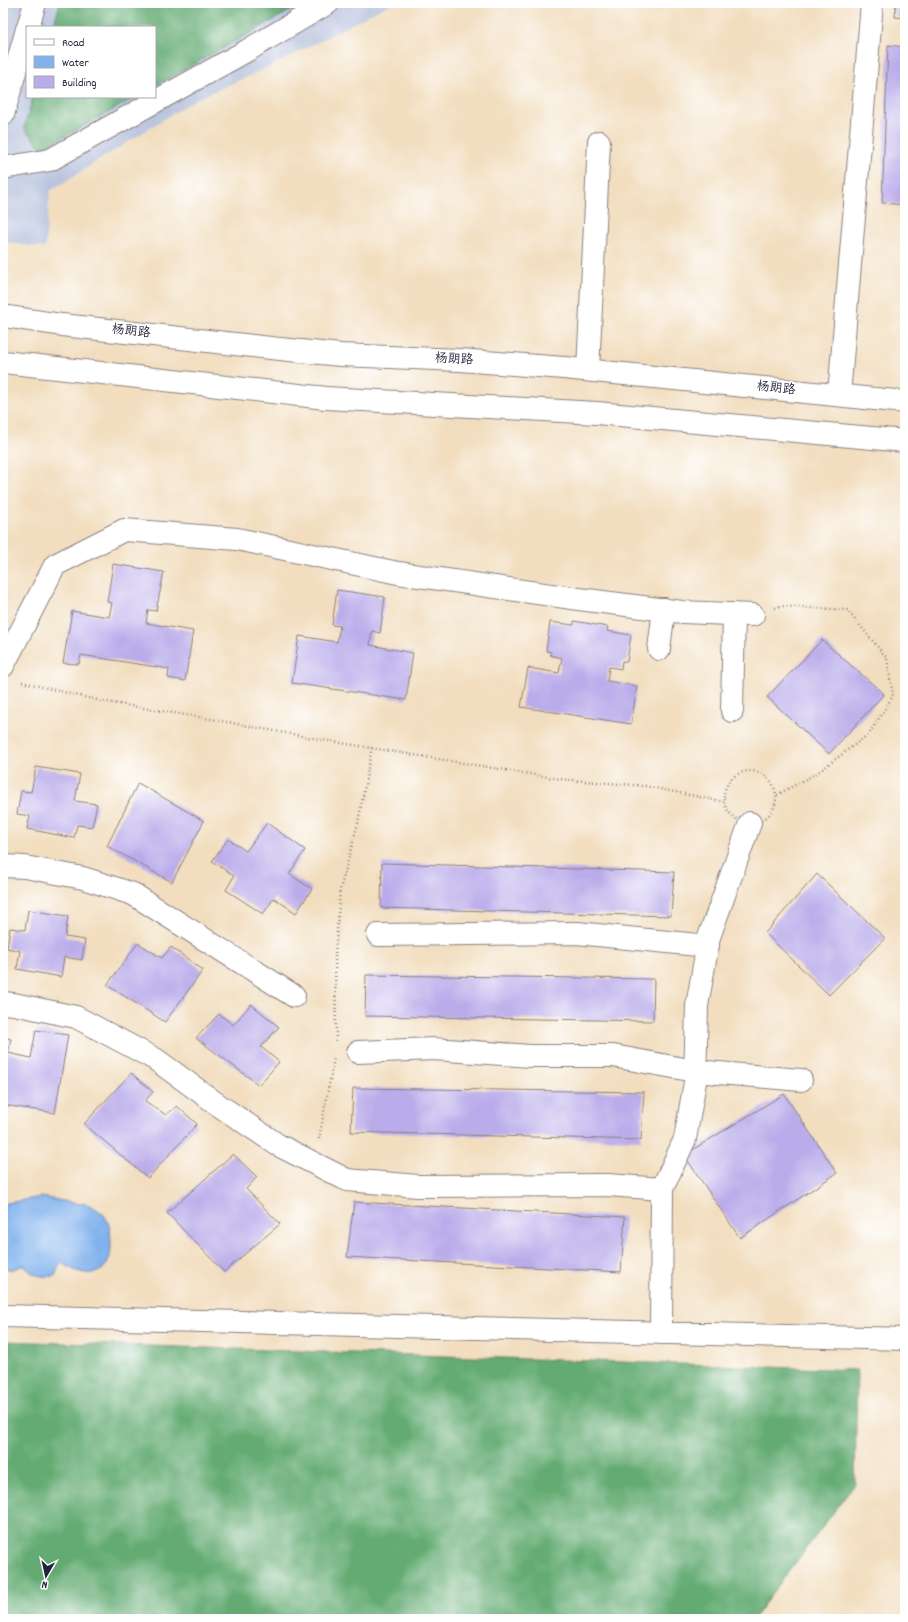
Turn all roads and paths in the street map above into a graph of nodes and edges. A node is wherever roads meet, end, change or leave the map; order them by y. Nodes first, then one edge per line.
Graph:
1 (35, 3) edge
2 (328, 3) edge
3 (872, 3) edge
4 (28, 26) edge
5 (26, 32) edge
6 (3, 114) edge
7 (599, 142) dead end
8 (3, 168) edge
9 (3, 316) edge
10 (3, 362) edge
11 (588, 370) junction
12 (840, 395) junction
13 (905, 402) edge
14 (905, 441) edge
15 (664, 609) junction
16 (743, 615) junction
17 (659, 649) dead end
18 (10, 673) edge
19 (732, 711) dead end
20 (372, 747) junction
21 (777, 795) junction
22 (724, 802) junction
23 (750, 823) junction
24 (3, 866) edge
25 (378, 935) dead end
26 (708, 946) junction
27 (294, 996) dead end
28 (3, 1003) edge
29 (336, 1043) dead end
30 (335, 1051) dead end
31 (358, 1052) dead end
32 (695, 1071) junction
33 (801, 1080) dead end
34 (315, 1164) junction
35 (662, 1189) junction
36 (3, 1316) edge
37 (661, 1333) junction
38 (905, 1339) edge

1 - 4 street
2 - 8 street
3 - 12 street
5 - 6 street
7 - 11 street
9 - 11 street, 杨朗路
10 - 14 street
11 - 12 street, 杨朗路
12 - 13 street, 杨朗路
15 - 16 street
15 - 17 street
15 - 18 street
16 - 19 street
16 - 21 path
18 - 20 path
20 - 22 path
20 - 29 path
21 - 22 path
21 - 23 path
22 - 23 path
23 - 26 street
24 - 27 street
25 - 26 street
26 - 32 street
28 - 34 street
30 - 34 path
31 - 32 street
32 - 33 street
32 - 35 street
34 - 35 street
35 - 37 street
36 - 37 street
37 - 38 street

